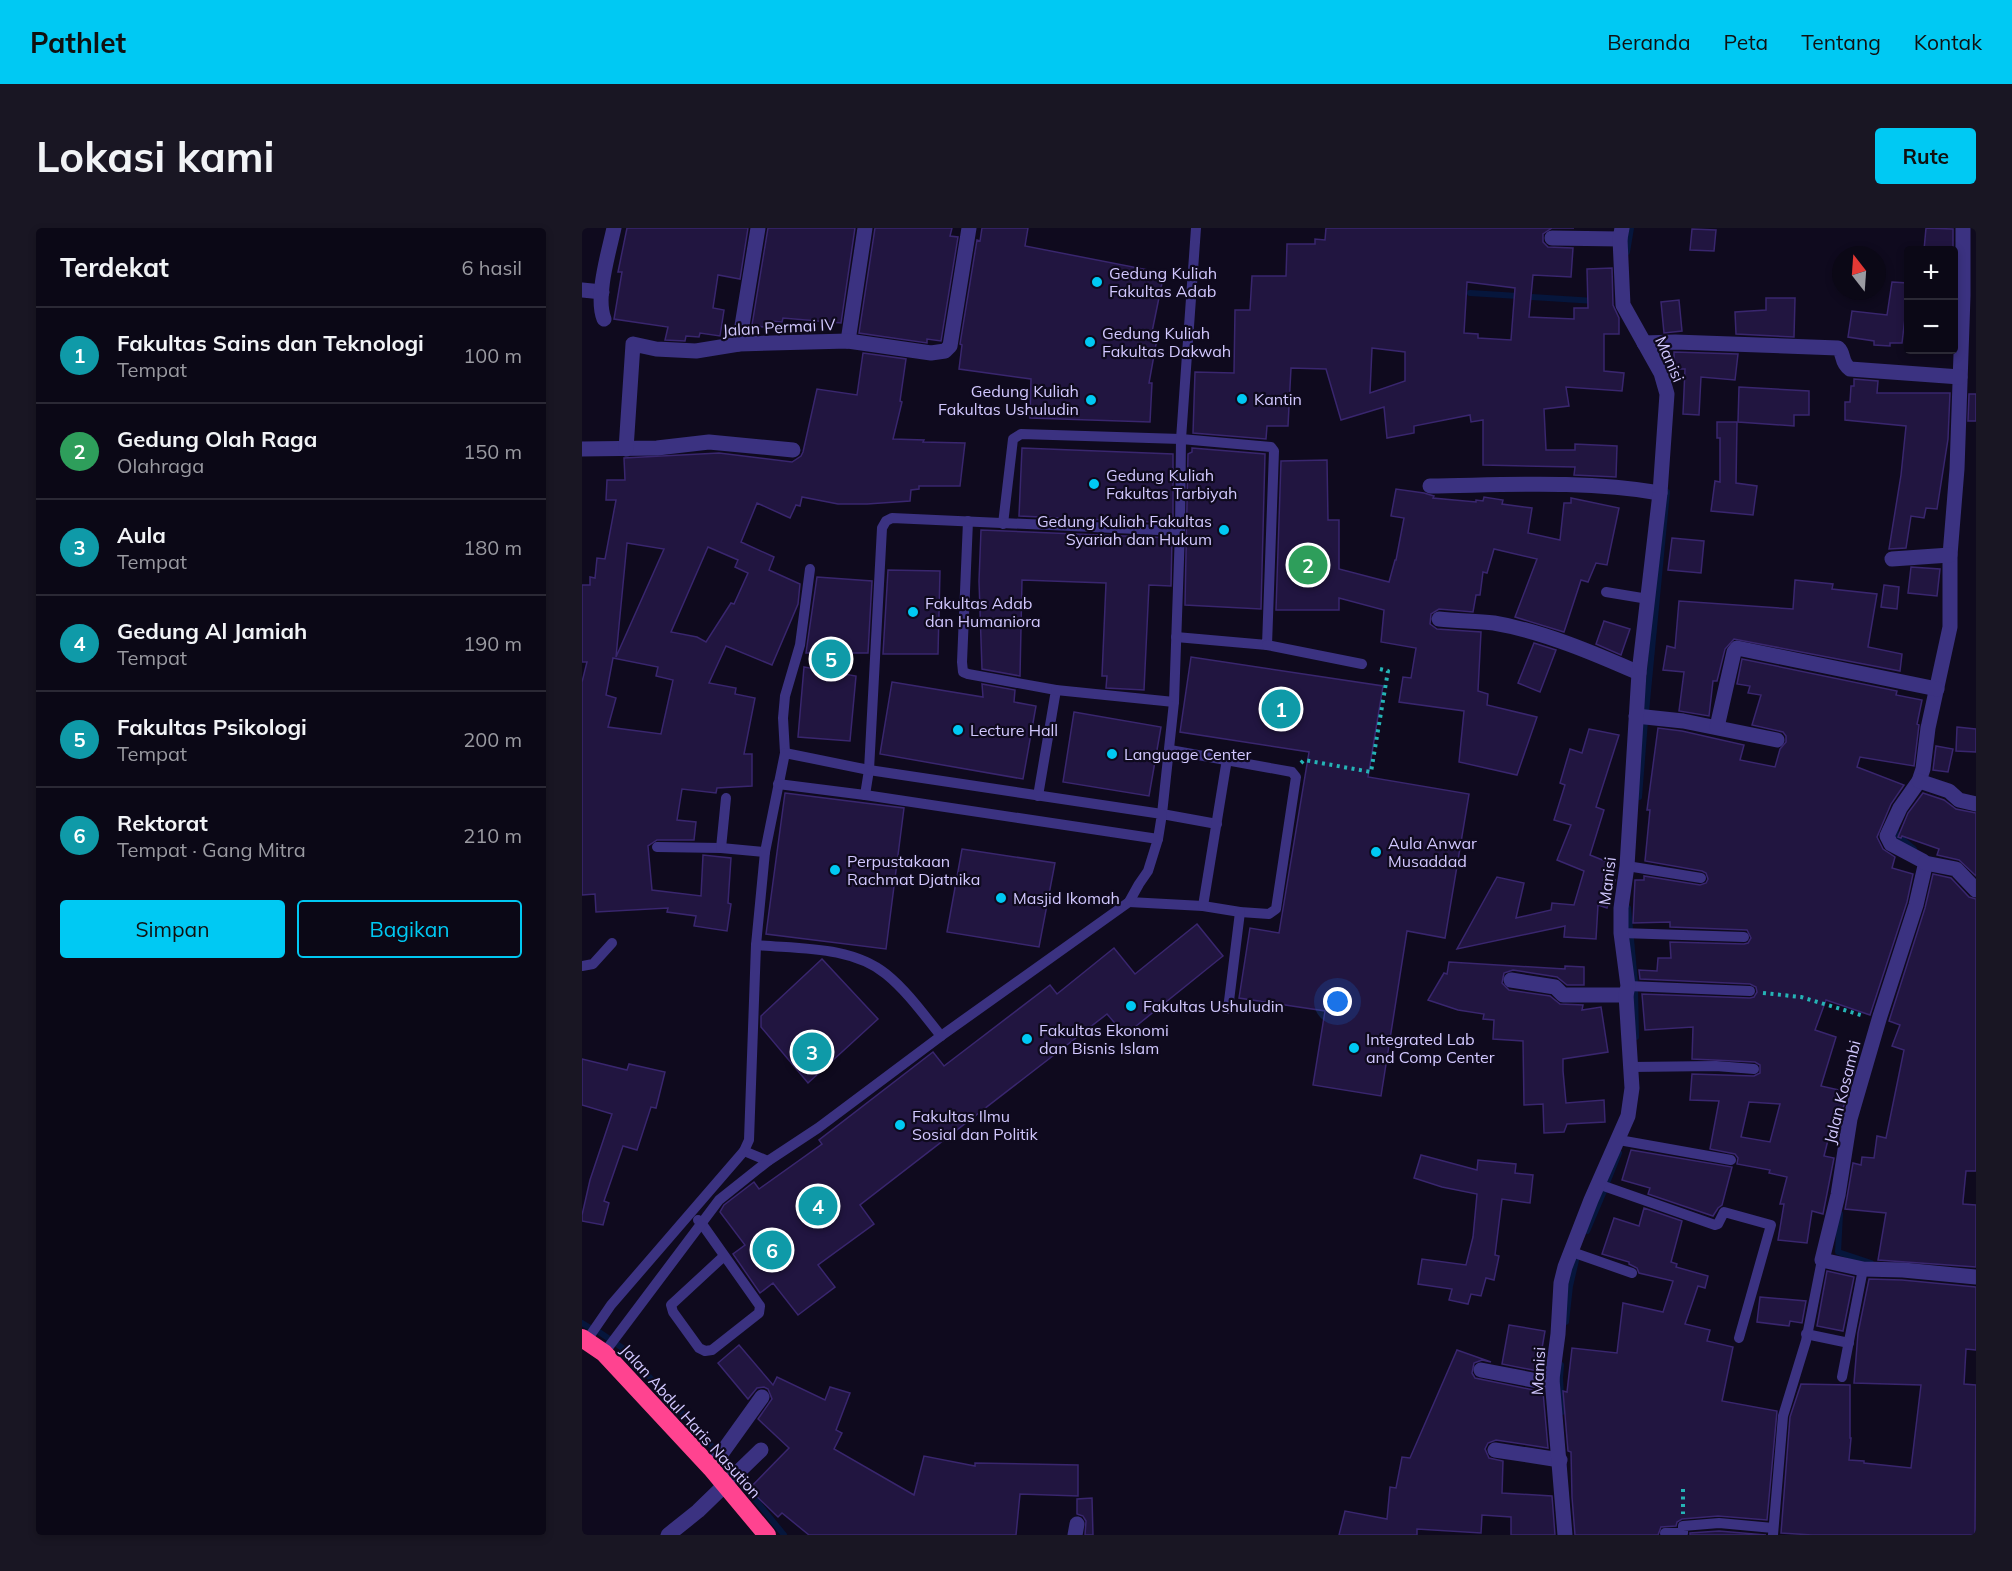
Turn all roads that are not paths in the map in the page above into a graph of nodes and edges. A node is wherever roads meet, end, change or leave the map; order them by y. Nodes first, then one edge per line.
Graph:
1 (614, 228) edge
2 (758, 228) edge
3 (865, 228) edge
4 (969, 228) edge
5 (1196, 228) edge
6 (1963, 228) edge
7 (1621, 234) edge
8 (1552, 238) dead end
9 (582, 290) edge
10 (602, 292) junction
11 (604, 319) dead end
12 (848, 341) junction
13 (739, 344) junction
14 (1644, 344) junction
15 (1960, 377) junction
16 (1181, 439) junction
17 (582, 449) edge
18 (626, 449) junction
19 (793, 450) dead end
20 (1430, 486) dead end
21 (1660, 493) junction
22 (968, 520) junction
23 (1003, 524) junction
24 (1180, 531) junction
25 (1950, 555) junction
26 (1892, 559) dead end
27 (810, 569) dead end
28 (1606, 592) dead end
29 (1648, 598) junction
30 (1439, 619) dead end
31 (1176, 637) junction
32 (1267, 645) junction
33 (1362, 664) road end
34 (1639, 674) junction
35 (1937, 689) junction
36 (1056, 690) junction
37 (1174, 702) junction
38 (1636, 716) junction
39 (1717, 727) junction
40 (1777, 740) dead end
41 (1170, 750) junction
42 (785, 753) junction
43 (1227, 759) junction
44 (869, 770) junction
45 (1918, 781) junction
46 (778, 784) junction
47 (865, 795) junction
48 (1038, 796) junction
49 (726, 798) dead end
50 (1976, 804) edge
51 (1162, 814) junction
52 (1217, 824) junction
53 (1158, 839) junction
54 (657, 847) dead end
55 (721, 848) junction
56 (765, 852) junction
57 (1925, 863) junction
58 (1628, 866) junction
59 (1701, 878) dead end
60 (1976, 890) edge
61 (1129, 902) junction
62 (1203, 906) junction
63 (1240, 912) junction
64 (1621, 933) junction
65 (1744, 937) dead end
66 (612, 943) dead end
67 (756, 945) junction
68 (582, 966) edge
69 (1511, 980) dead end
70 (1627, 991) junction
71 (1750, 991) road end
72 (1228, 1009) dead end
73 (941, 1036) junction
74 (1631, 1067) junction
75 (1754, 1069) dead end
76 (1619, 1140) junction
77 (744, 1151) junction
78 (1731, 1160) dead end
79 (768, 1161) junction
80 (1598, 1184) junction
81 (691, 1213) junction
82 (702, 1224) junction
83 (1572, 1252) junction
84 (724, 1256) junction
85 (1822, 1260) junction
86 (1863, 1269) junction
87 (1632, 1273) dead end
88 (1976, 1277) edge
89 (1806, 1334) junction
90 (1739, 1338) dead end
91 (584, 1339) edge
92 (1849, 1343) junction
93 (604, 1353) junction
94 (1481, 1370) dead end
95 (1842, 1377) dead end
96 (1552, 1379) junction
97 (762, 1397) dead end
98 (760, 1450) dead end
99 (1495, 1450) dead end
100 (1560, 1460) junction
101 (711, 1468) junction
102 (726, 1485) junction
103 (1773, 1532) edge
104 (1665, 1533) dead end
105 (668, 1535) edge
106 (767, 1535) edge
107 (1565, 1535) edge

1 - 10 street
2 - 13 street
3 - 12 street, Jalan Permai IV
4 - 12 street
5 - 16 lane
6 - 15 street
7 - 8 street
7 - 14 street, Manisi
9 - 10 street
10 - 11 street
12 - 13 street, Jalan Permai IV
13 - 18 street, Jalan Permai IV
14 - 15 street
14 - 21 street, Manisi
15 - 25 street
16 - 23 lane
16 - 24 lane
16 - 32 lane
17 - 18 street
18 - 19 street
20 - 21 street
21 - 29 street, Manisi
22 - 23 lane
22 - 36 lane
22 - 44 lane
23 - 24 lane
24 - 31 lane
25 - 26 street
25 - 35 street
27 - 42 lane
28 - 29 lane
29 - 34 street, Manisi
30 - 34 street
31 - 32 lane
31 - 37 lane
32 - 33 lane
34 - 38 street, Manisi
35 - 39 street
35 - 45 street
36 - 37 lane
36 - 48 lane
37 - 41 lane
38 - 39 street
38 - 58 street, Manisi
39 - 40 street
41 - 43 lane
41 - 51 lane
42 - 44 lane
42 - 46 lane
43 - 52 lane
43 - 63 lane
44 - 47 lane
44 - 48 lane
45 - 50 street
45 - 57 street
46 - 47 lane
46 - 56 lane
47 - 53 lane
48 - 51 lane
49 - 55 lane
51 - 52 lane
51 - 53 lane
52 - 62 lane
53 - 61 lane
54 - 55 lane
55 - 56 lane
56 - 67 lane
57 - 60 street
57 - 85 street, Jalan Kosambi
58 - 59 lane
58 - 64 street, Manisi
61 - 62 lane
61 - 73 lane
62 - 63 lane
63 - 72 lane
64 - 65 lane
64 - 70 street, Manisi
66 - 68 lane
67 - 73 lane
67 - 77 lane
69 - 70 street
70 - 71 lane
70 - 74 street, Manisi
73 - 79 lane
74 - 75 lane
74 - 76 street, Manisi
76 - 78 lane
76 - 80 street, Manisi
77 - 79 lane
77 - 81 lane
79 - 82 lane
80 - 83 street, Manisi
80 - 90 lane
81 - 82 lane
81 - 91 lane
82 - 84 lane
82 - 93 lane
83 - 87 lane
83 - 96 street, Manisi
84 - 84 lane
85 - 86 street
85 - 89 lane
86 - 88 street
86 - 92 lane
89 - 92 lane
89 - 103 lane
91 - 93 highway, Jalan Abdul Haris Nasution
92 - 95 lane
93 - 101 highway, Jalan Abdul Haris Nasution
94 - 96 street
96 - 100 street, Manisi
97 - 101 street
98 - 102 street
99 - 100 street
100 - 107 street, Manisi
101 - 102 highway, Jalan Abdul Haris Nasution
102 - 105 street
102 - 106 highway, Jalan Abdul Haris Nasution
103 - 104 lane

